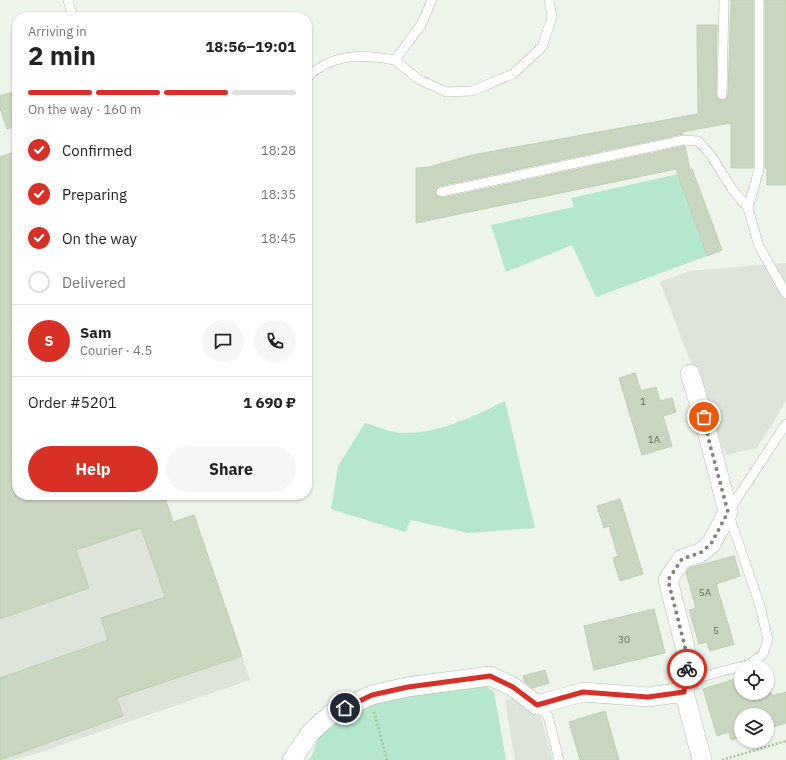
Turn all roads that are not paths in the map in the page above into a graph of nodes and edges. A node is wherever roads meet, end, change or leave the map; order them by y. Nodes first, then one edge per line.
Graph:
1 (68, 0) edge
2 (432, 0) edge
3 (549, 0) edge
4 (724, 0) edge
5 (759, 0) edge
6 (72, 12) edge
7 (395, 60) junction
8 (312, 72) edge
9 (722, 96) dead end
10 (441, 192) dead end
11 (748, 208) junction
12 (786, 294) edge
13 (690, 374) dead end
14 (786, 424) edge
15 (728, 512) junction
16 (684, 692) junction
17 (537, 705) junction
18 (292, 760) edge
19 (559, 760) edge
20 (702, 760) edge

1 - 6 lane
2 - 7 lane
3 - 7 lane
4 - 9 lane
5 - 11 lane
7 - 8 lane
10 - 11 lane
11 - 12 lane
13 - 15 street
14 - 15 lane
15 - 16 street
15 - 16 lane
16 - 17 street
16 - 20 street
17 - 18 street
17 - 19 lane

